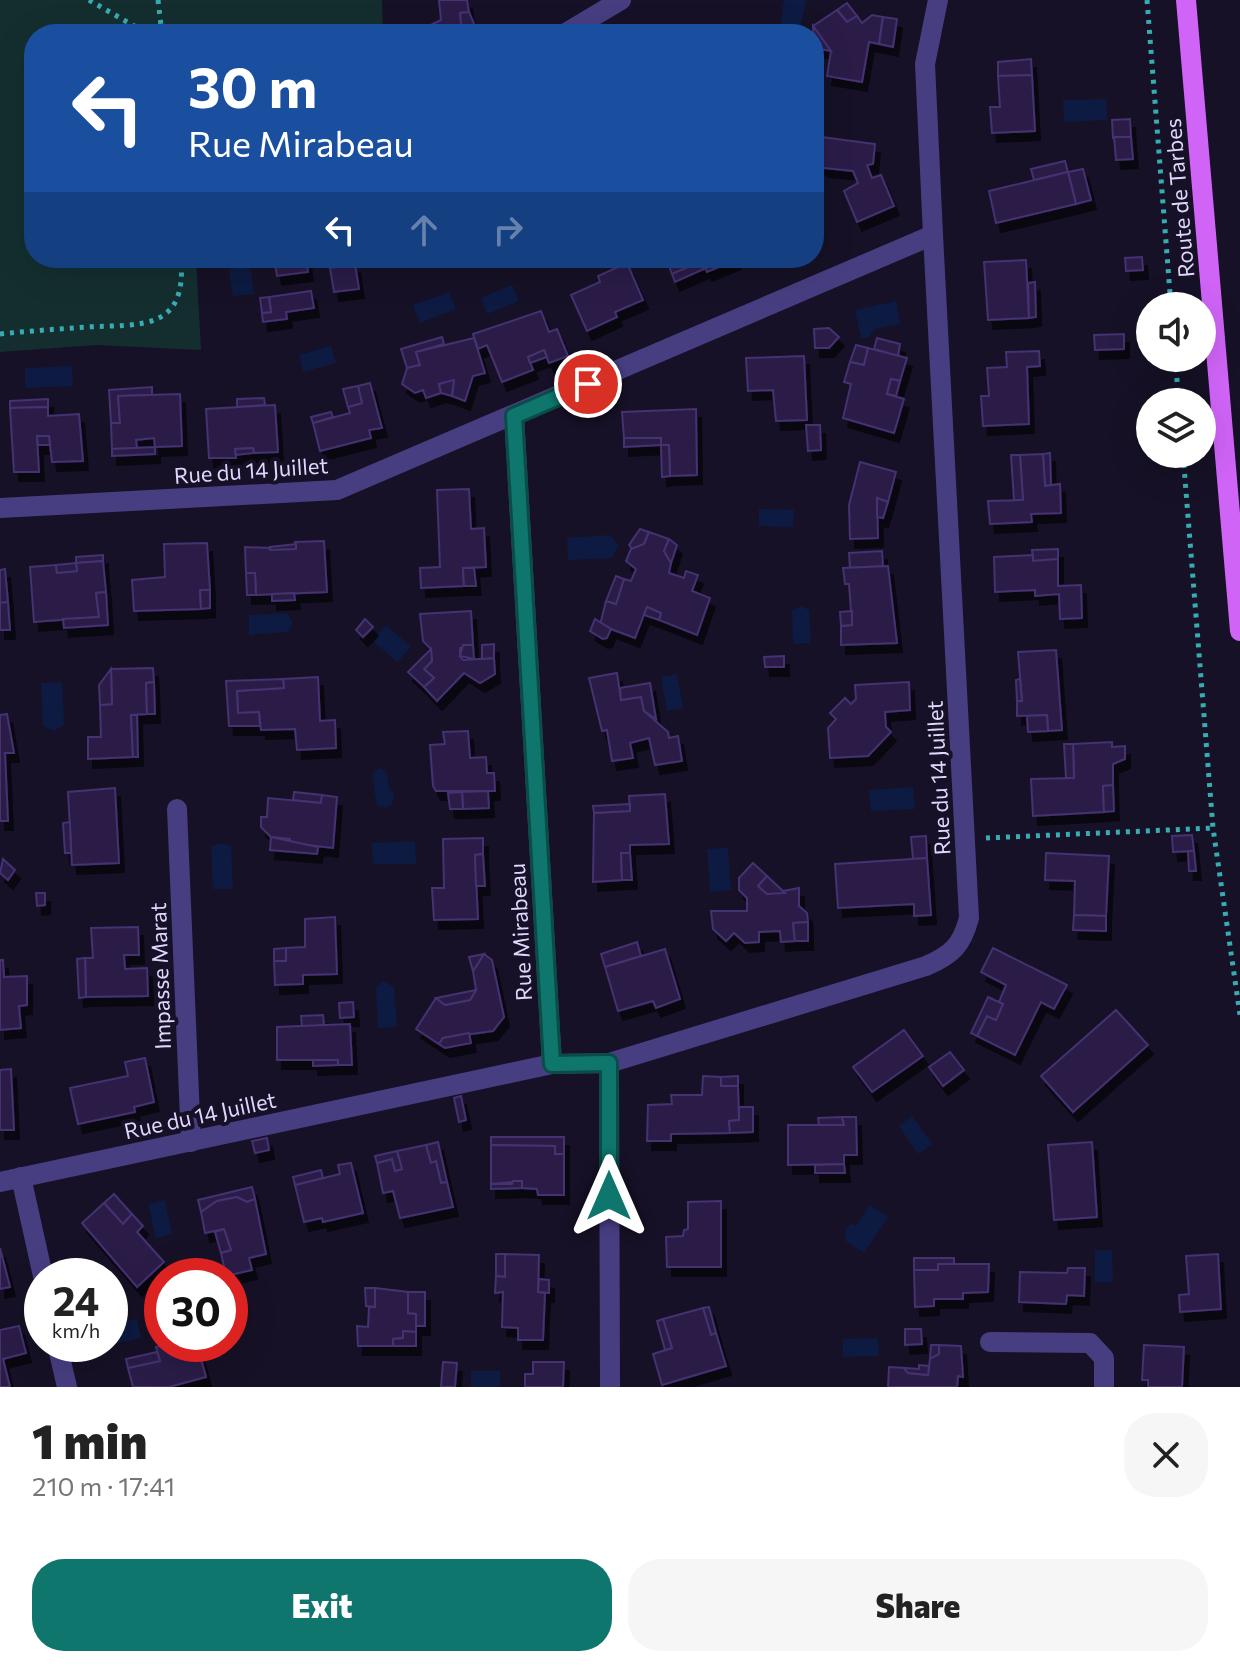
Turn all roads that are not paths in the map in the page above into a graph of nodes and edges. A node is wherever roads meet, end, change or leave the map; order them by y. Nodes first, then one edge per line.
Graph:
1 (621, 0) edge
2 (938, 0) edge
3 (1186, 0) edge
4 (581, 24) edge
5 (933, 235) junction
6 (514, 416) junction
7 (0, 508) edge
8 (1240, 631) edge
9 (177, 809) dead end
10 (609, 1063) junction
11 (552, 1064) junction
12 (191, 1142) junction
13 (21, 1177) junction
14 (0, 1182) edge
15 (39, 1258) edge
16 (990, 1342) dead end
17 (61, 1362) edge
18 (67, 1387) edge
19 (610, 1387) edge
20 (1104, 1387) edge

1 - 4 street
2 - 5 street, Rue du 14 Juillet
3 - 8 main road, Route de Tarbes
5 - 6 street, Rue du 14 Juillet
5 - 10 street, Rue du 14 Juillet
6 - 7 street, Rue du 14 Juillet
6 - 11 street, Rue Mirabeau
9 - 12 street, Impasse Marat
10 - 11 street
10 - 19 street
11 - 12 street, Rue du 14 Juillet
12 - 13 street, Rue du 14 Juillet
13 - 14 street, Rue du 14 Juillet
13 - 15 street
16 - 20 street
17 - 18 street

